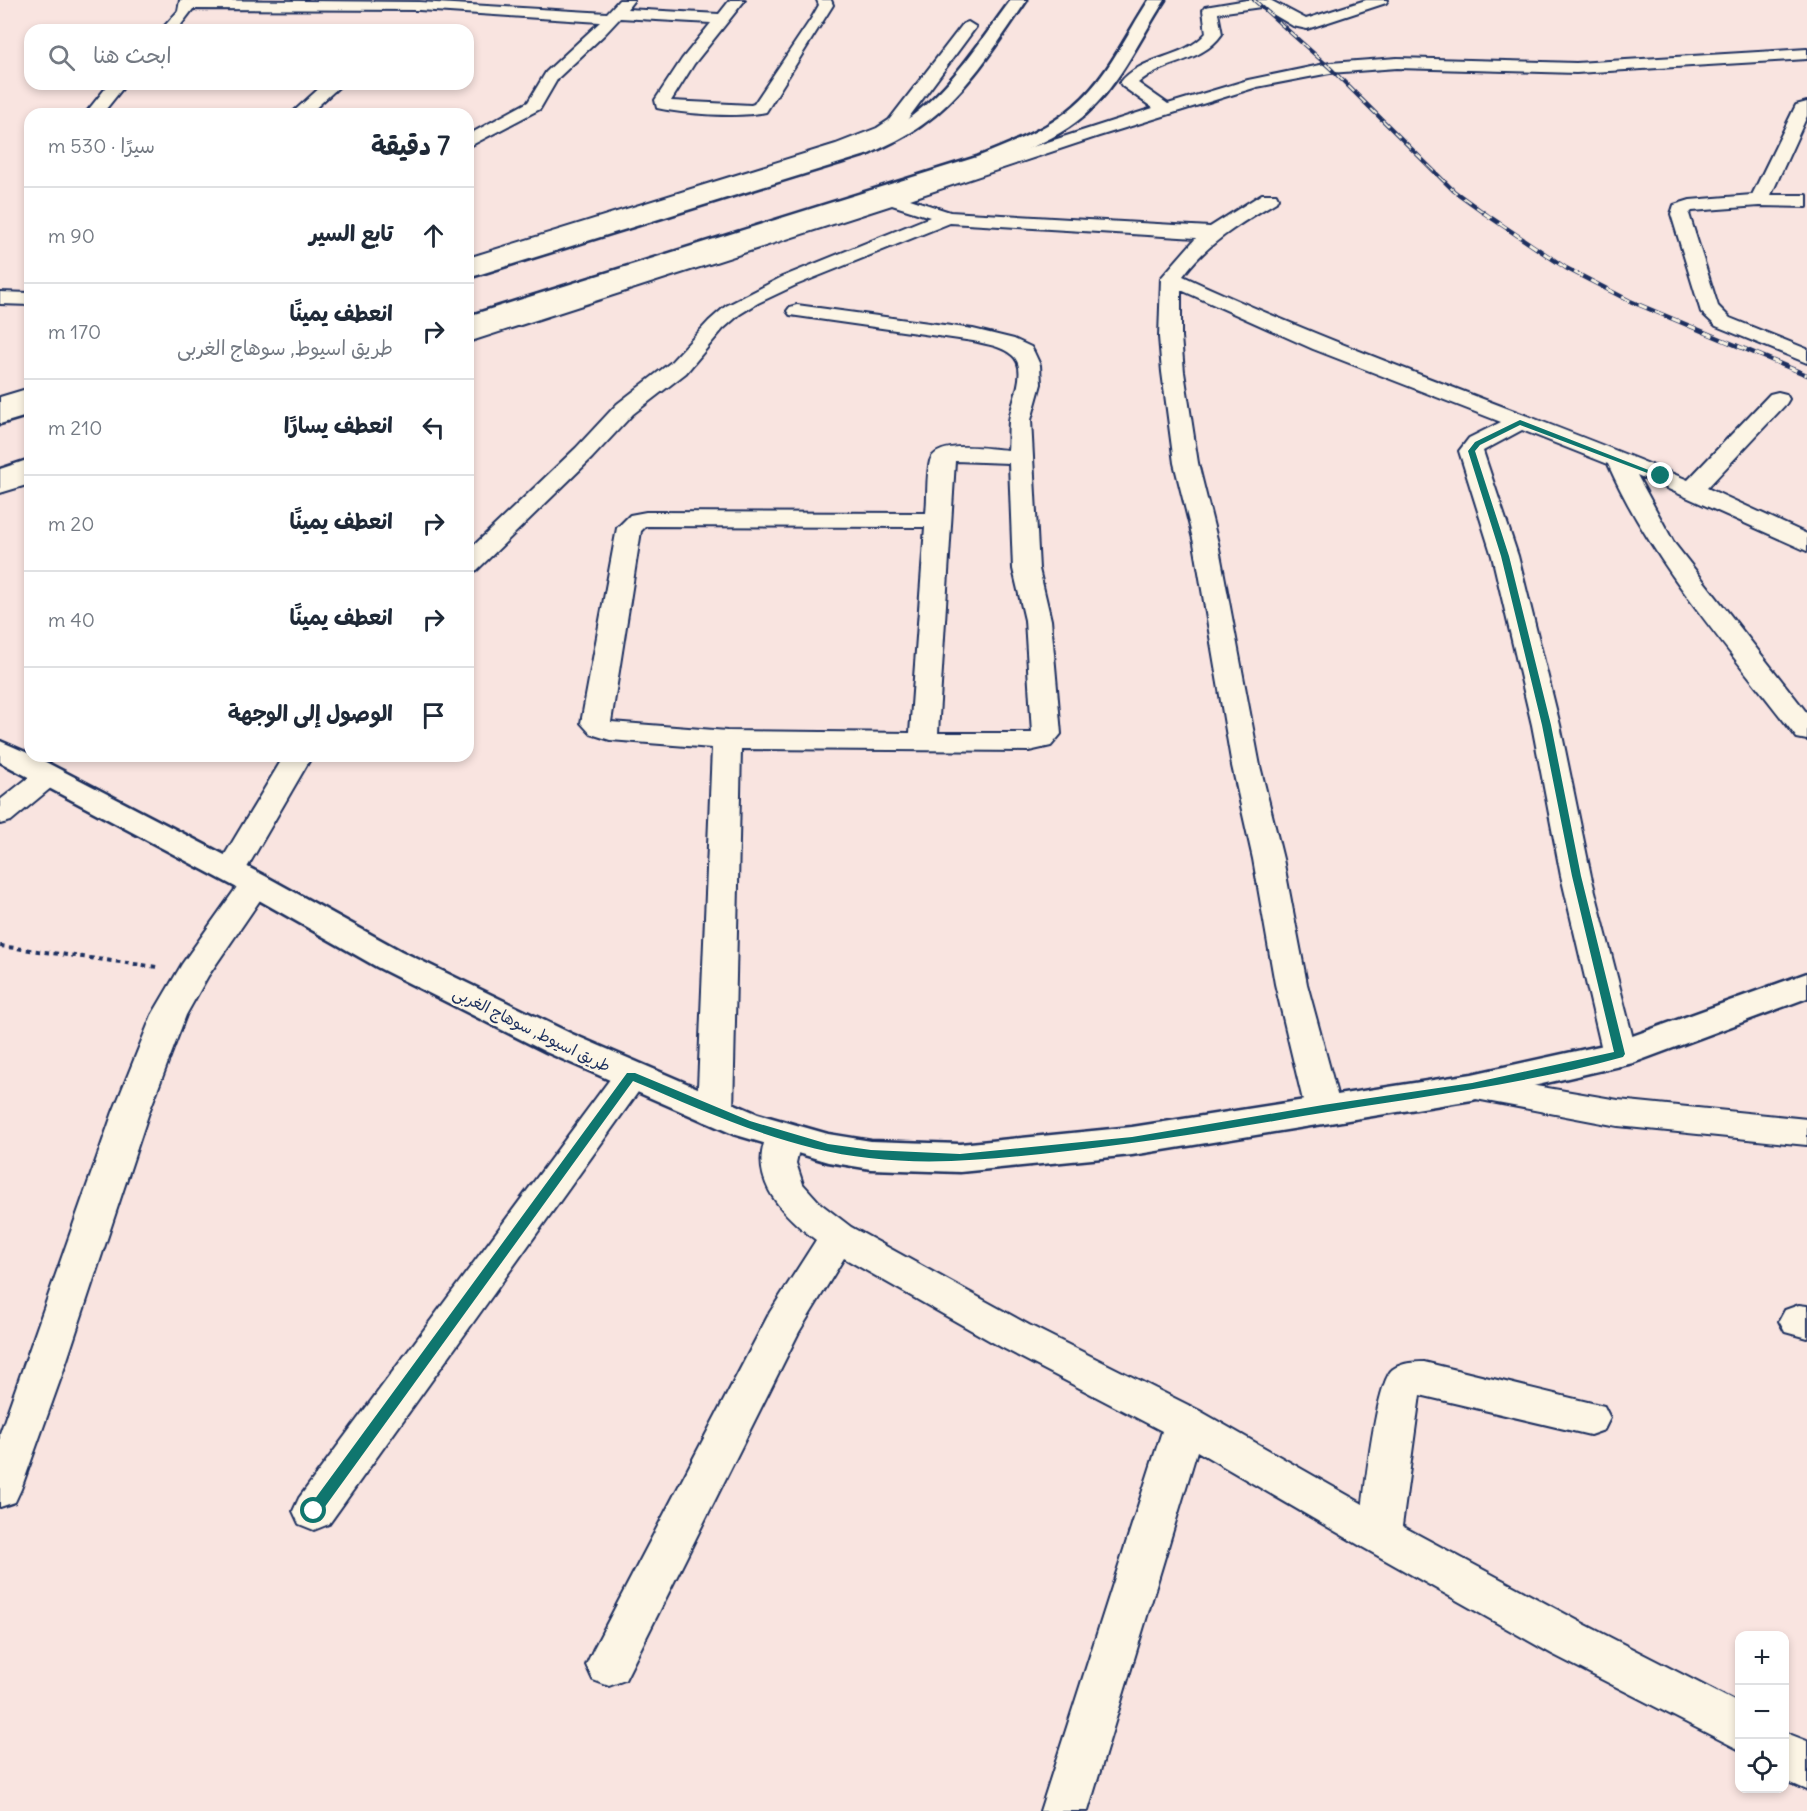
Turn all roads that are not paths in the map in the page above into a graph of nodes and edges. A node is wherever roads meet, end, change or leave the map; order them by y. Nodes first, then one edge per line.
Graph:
1 (627, 0) edge
2 (738, 0) edge
3 (824, 0) edge
4 (1019, 0) edge
5 (1157, 0) edge
6 (1381, 0) edge
7 (1262, 1) edge
8 (188, 2) edge
9 (421, 3) edge
10 (614, 16) junction
11 (722, 18) junction
12 (406, 20) dead end
13 (174, 24) edge
14 (968, 27) dead end
15 (1807, 54) edge
16 (113, 90) edge
17 (327, 90) edge
18 (1807, 107) edge
19 (98, 108) edge
20 (306, 108) edge
21 (1166, 110) junction
22 (474, 139) edge
23 (1269, 198) dead end
24 (892, 199) junction
25 (1759, 200) junction
26 (1807, 201) edge
27 (948, 217) junction
28 (1212, 233) junction
29 (474, 262) edge
30 (474, 270) edge
31 (1171, 278) junction
32 (0, 298) edge
33 (24, 299) edge
34 (796, 311) dead end
35 (474, 321) edge
36 (474, 334) edge
37 (1807, 357) edge
38 (24, 397) edge
39 (1778, 399) dead end
40 (0, 404) edge
41 (24, 409) edge
42 (0, 417) edge
43 (1520, 422) junction
44 (1020, 457) junction
45 (1617, 458) junction
46 (24, 468) edge
47 (0, 477) edge
48 (24, 478) edge
49 (0, 486) edge
50 (1693, 489) junction
51 (938, 520) junction
52 (1807, 544) edge
53 (474, 559) edge
54 (1807, 732) edge
55 (727, 740) junction
56 (923, 743) junction
57 (0, 750) edge
58 (295, 762) edge
59 (48, 776) junction
60 (0, 815) edge
61 (243, 877) junction
62 (1807, 985) edge
63 (1620, 1054) junction
64 (631, 1076) junction
65 (1472, 1087) junction
66 (1323, 1109) junction
67 (715, 1112) junction
68 (1807, 1132) edge
69 (784, 1136) junction
70 (838, 1237) junction
71 (1590, 1418) dead end
72 (1185, 1423) junction
73 (0, 1489) edge
74 (314, 1511) dead end
75 (1379, 1535) junction
76 (609, 1665) dead end
77 (1735, 1725) edge
78 (1789, 1756) edge
79 (1807, 1767) edge
80 (1064, 1811) edge

1 - 10 street
2 - 11 street
3 - 11 street
4 - 30 main road
5 - 35 main road
6 - 7 street
7 - 21 street
8 - 9 street
8 - 13 street
9 - 10 street
9 - 12 street
10 - 11 street
10 - 22 street
14 - 29 street
15 - 21 street
16 - 19 street
17 - 20 street
18 - 25 street
21 - 24 street
23 - 28 street
24 - 27 street
24 - 36 street
25 - 26 street
25 - 37 street
27 - 28 street
27 - 53 street
28 - 31 street
31 - 43 street
31 - 66 street
32 - 33 street
34 - 44 street
38 - 40 street
39 - 50 street
41 - 42 main road
43 - 45 street
43 - 63 street
44 - 51 street
44 - 56 street
45 - 50 street
45 - 54 street
46 - 47 main road
48 - 49 street
50 - 52 street
51 - 55 street
51 - 56 street
55 - 56 street
55 - 67 street
57 - 59 main road, طريق اسيوط, سوهاج الغربى
58 - 61 street
59 - 60 street
59 - 61 main road, طريق اسيوط, سوهاج الغربى
61 - 64 main road, طريق اسيوط, سوهاج الغربى
61 - 73 street
62 - 63 main road, طريق اسيوط, سوهاج الغربى
63 - 65 main road, طريق اسيوط, سوهاج الغربى
64 - 67 main road, طريق اسيوط, سوهاج الغربى
64 - 74 street
65 - 66 main road, طريق اسيوط, سوهاج الغربى
65 - 68 street
66 - 69 main road, طريق اسيوط, سوهاج الغربى
67 - 69 main road, طريق اسيوط, سوهاج الغربى
69 - 70 street
70 - 72 street
70 - 76 street
71 - 75 street
72 - 75 street
72 - 80 street
75 - 77 street
78 - 79 street

